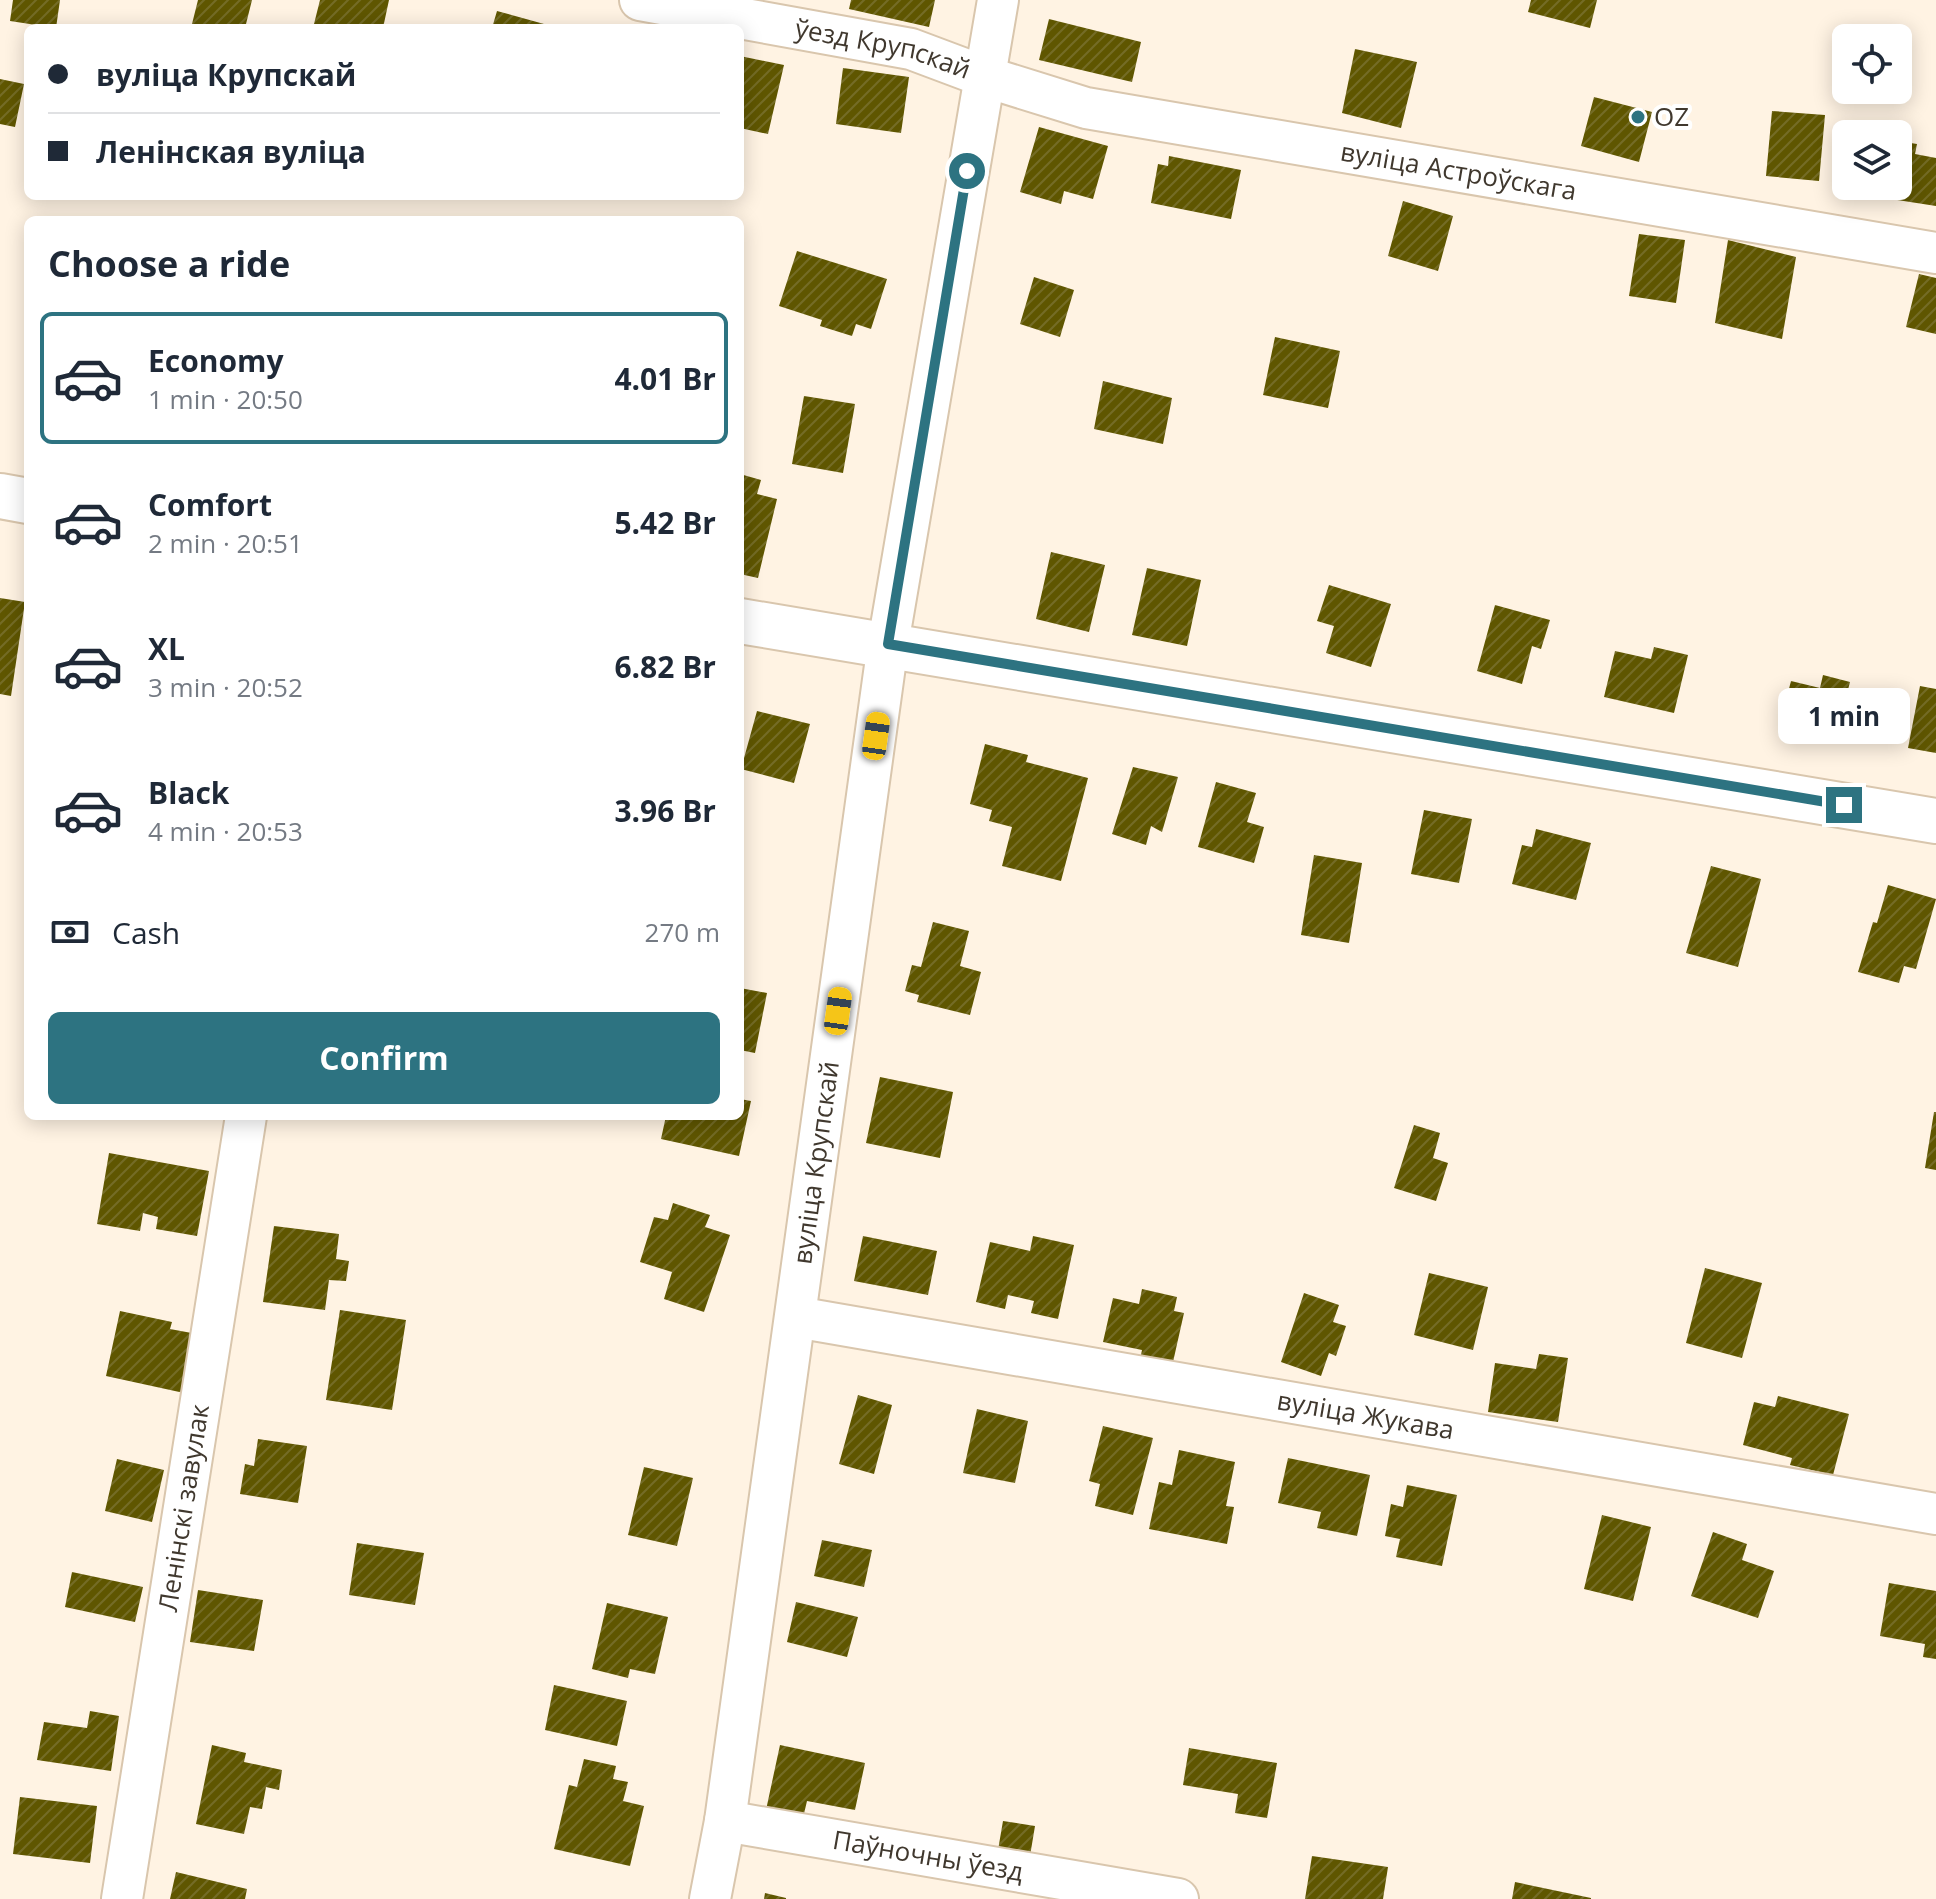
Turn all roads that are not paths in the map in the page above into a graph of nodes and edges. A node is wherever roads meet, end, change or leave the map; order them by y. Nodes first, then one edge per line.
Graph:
1 (640, 0) edge
2 (998, 0) edge
3 (983, 76) junction
4 (1936, 253) edge
5 (0, 496) edge
6 (24, 500) edge
7 (744, 622) edge
8 (888, 644) junction
9 (1936, 821) edge
10 (245, 1120) edge
11 (796, 1317) junction
12 (1936, 1514) edge
13 (725, 1821) junction
14 (122, 1899) edge
15 (710, 1899) edge
16 (1178, 1899) edge

1 - 3 street, ўезд Крупскай
2 - 3 street, вуліца Крупскай
3 - 4 street, вуліца Астроўскага
3 - 8 street, вуліца Крупскай
5 - 6 street
7 - 8 street
8 - 9 street
8 - 11 street, вуліца Крупскай
10 - 14 street, Ленінскі завулак
11 - 12 street, вуліца Жукава
11 - 13 street, вуліца Крупскай
13 - 15 street, вуліца Крупскай
13 - 16 street, Паўночны ўезд

